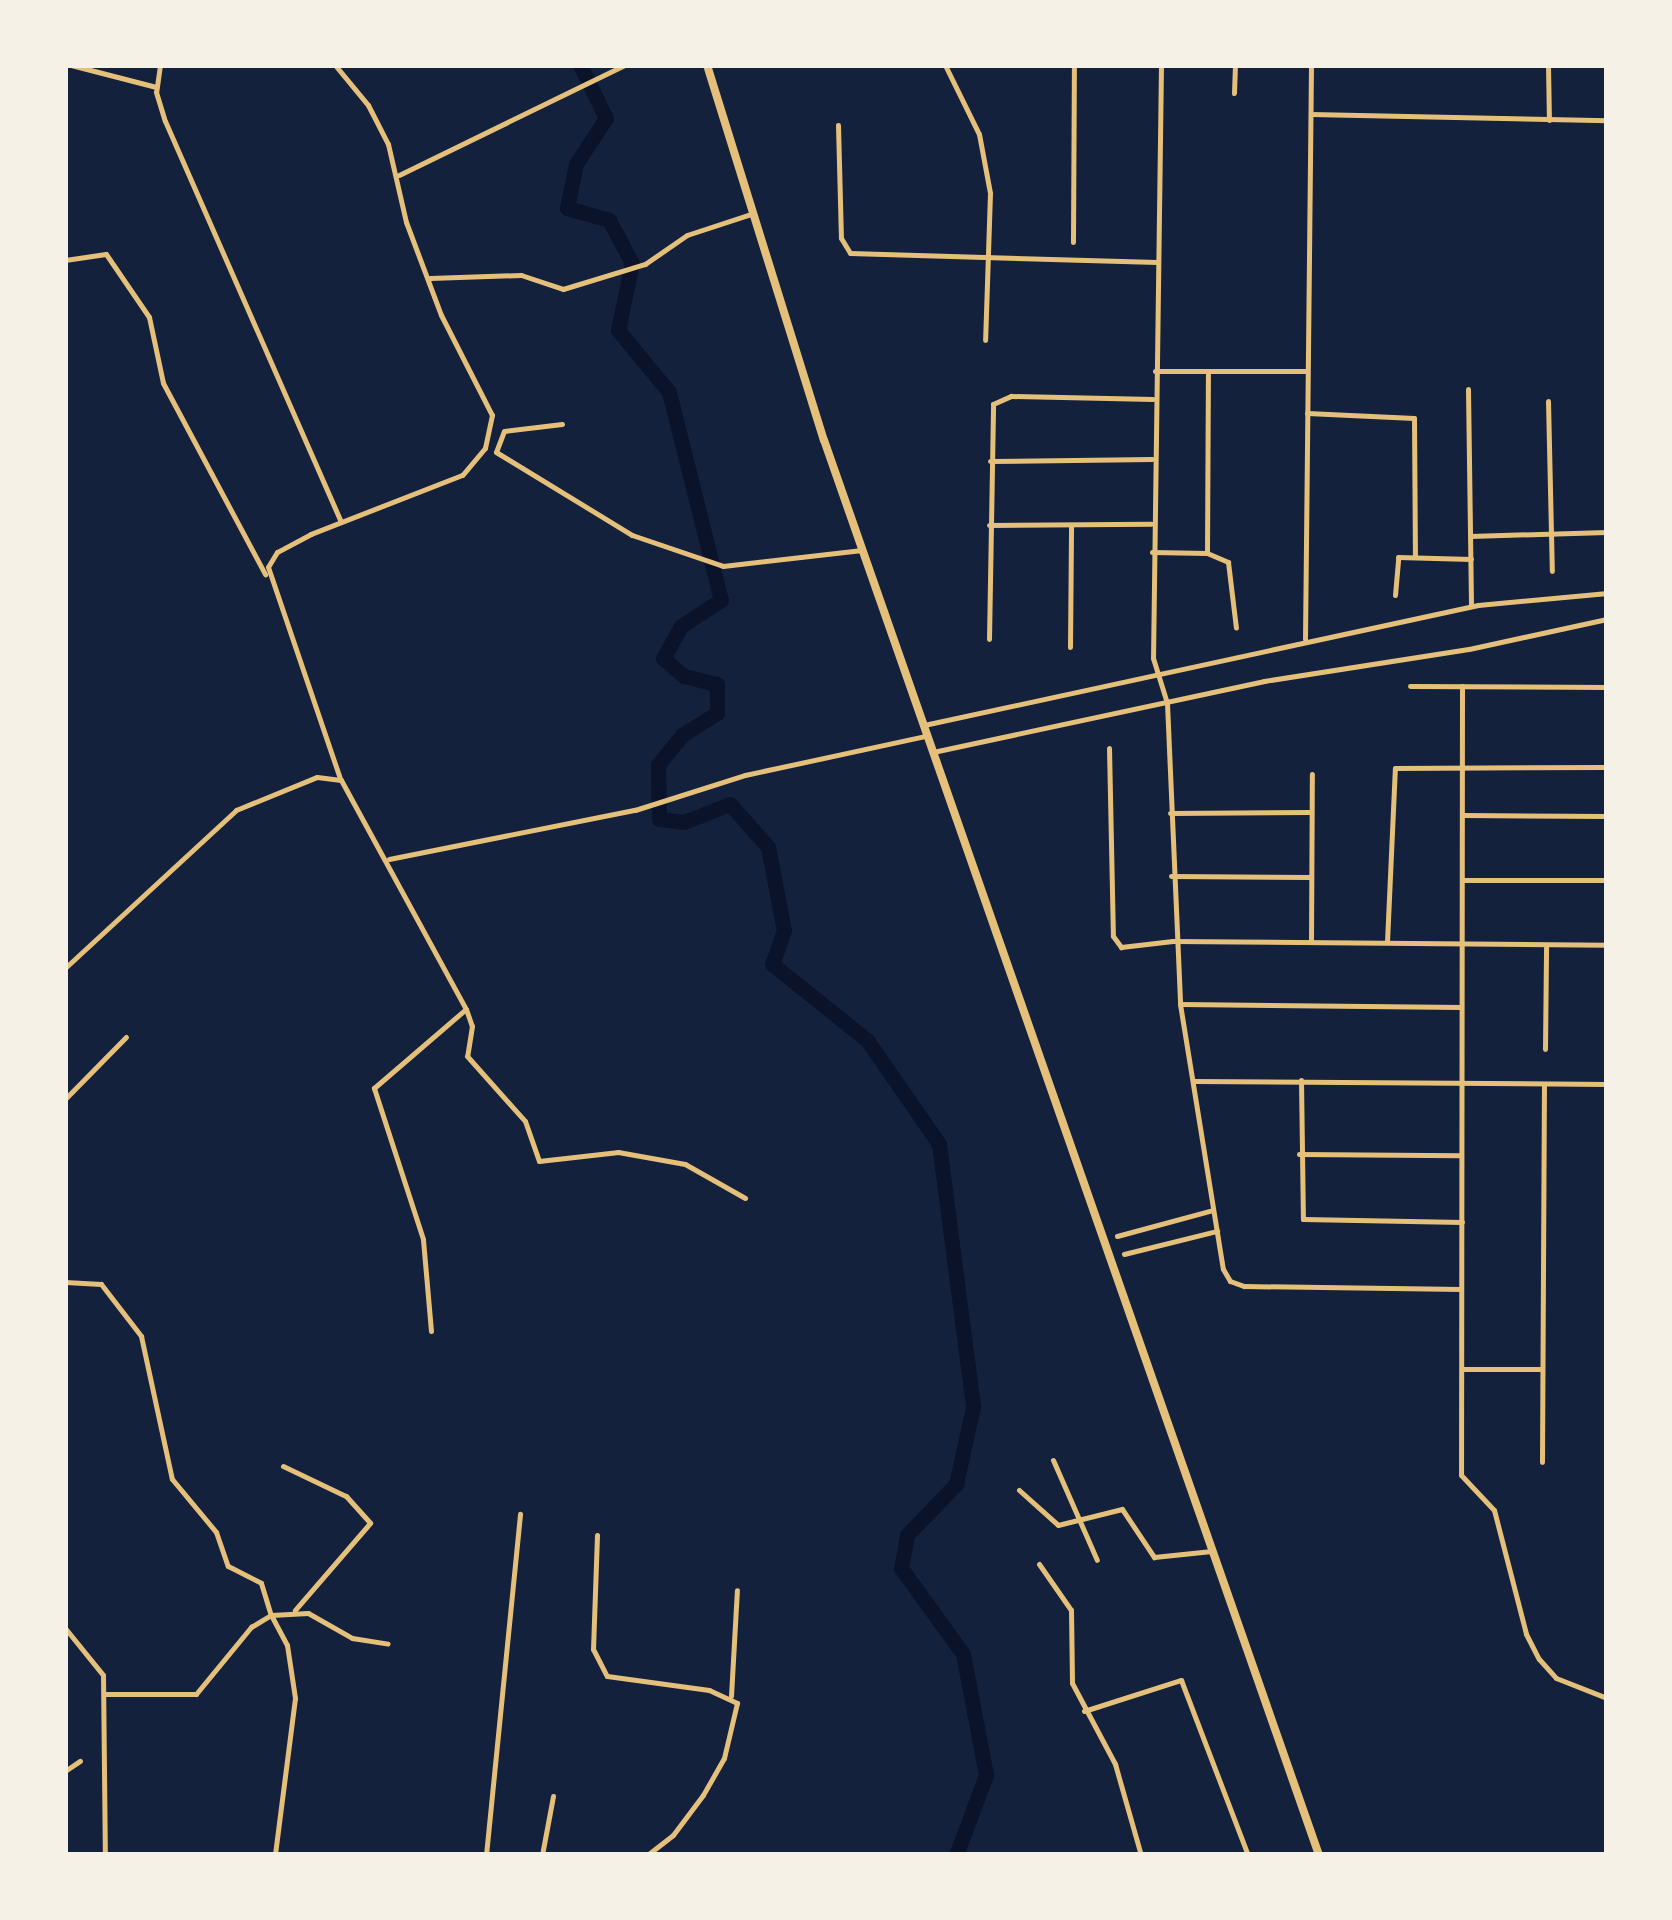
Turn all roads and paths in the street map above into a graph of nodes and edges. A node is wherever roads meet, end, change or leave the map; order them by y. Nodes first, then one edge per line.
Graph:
1 (71, 65) edge
2 (160, 65) edge
3 (335, 65) edge
4 (625, 65) edge
5 (706, 65) edge
6 (945, 65) edge
7 (1074, 65) edge
8 (1161, 65) edge
9 (1234, 65) edge
10 (1311, 65) edge
11 (1548, 65) edge
12 (156, 87) junction
13 (1234, 93) dead end
14 (1310, 114) junction
15 (1549, 120) junction
16 (1607, 120) edge
17 (838, 124) dead end
18 (399, 175) junction
19 (751, 214) junction
20 (1073, 242) dead end
21 (986, 259) junction
22 (65, 260) edge
23 (1158, 262) junction
24 (430, 278) junction
25 (985, 340) dead end
26 (1155, 371) junction
27 (1208, 371) junction
28 (1308, 371) junction
29 (1468, 389) dead end
30 (1154, 399) junction
31 (1548, 401) dead end
32 (1307, 413) junction
33 (562, 424) dead end
34 (1153, 459) junction
35 (990, 461) junction
36 (340, 520) junction
37 (1152, 524) junction
38 (989, 525) junction
39 (1071, 526) junction
40 (1607, 532) edge
41 (1551, 534) junction
42 (1470, 536) junction
43 (862, 550) junction
44 (1152, 552) junction
45 (1207, 553) junction
46 (1415, 556) junction
47 (1471, 559) junction
48 (1552, 571) dead end
49 (267, 577) junction
50 (1607, 593) edge
51 (1395, 595) dead end
52 (1471, 606) junction
53 (1607, 619) edge
54 (1236, 628) dead end
55 (989, 639) dead end
56 (1304, 639) junction
57 (1070, 647) dead end
58 (1160, 672) junction
59 (1410, 686) dead end
60 (1462, 686) junction
61 (1607, 687) edge
62 (1167, 704) junction
63 (924, 725) junction
64 (927, 736) junction
65 (1109, 748) dead end
66 (934, 752) junction
67 (1463, 766) junction
68 (1607, 767) edge
69 (1312, 774) dead end
70 (341, 780) junction
71 (1311, 812) junction
72 (1170, 813) junction
73 (1464, 816) junction
74 (1607, 816) edge
75 (389, 858) junction
76 (1171, 876) junction
77 (1311, 877) junction
78 (1462, 880) junction
79 (1607, 880) edge
80 (1173, 941) junction
81 (1311, 941) junction
82 (1387, 942) junction
83 (1462, 944) junction
84 (1546, 945) junction
85 (1607, 945) edge
86 (65, 968) edge
87 (1180, 1004) junction
88 (1461, 1007) junction
89 (466, 1009) junction
90 (126, 1037) dead end
91 (1545, 1050) dead end
92 (1193, 1080) junction
93 (1301, 1080) junction
94 (1460, 1083) junction
95 (1544, 1083) junction
96 (1607, 1084) edge
97 (65, 1100) edge
98 (1299, 1154) junction
99 (1462, 1155) junction
100 (746, 1198) dead end
101 (1213, 1210) junction
102 (1462, 1222) junction
103 (1216, 1231) junction
104 (1118, 1236) dead end
105 (1124, 1254) dead end
106 (65, 1282) edge
107 (1462, 1289) junction
108 (432, 1331) dead end
109 (1462, 1368) junction
110 (1541, 1370) junction
111 (1053, 1460) dead end
112 (1542, 1462) dead end
113 (283, 1466) dead end
114 (1019, 1490) dead end
115 (520, 1514) dead end
116 (1078, 1521) junction
117 (597, 1536) dead end
118 (1212, 1552) junction
119 (1097, 1560) dead end
120 (1039, 1564) dead end
121 (738, 1590) dead end
122 (295, 1610) junction
123 (271, 1614) junction
124 (65, 1628) edge
125 (388, 1644) dead end
126 (106, 1694) junction
127 (731, 1696) junction
128 (1607, 1698) edge
129 (1084, 1711) junction
130 (80, 1761) dead end
131 (65, 1772) edge
132 (553, 1796) dead end
133 (104, 1855) edge
134 (275, 1855) edge
135 (486, 1855) edge
136 (542, 1855) edge
137 (647, 1855) edge
138 (1141, 1855) edge
139 (1248, 1855) edge
140 (1319, 1855) edge

1 - 12 street
2 - 12 street
3 - 18 street
4 - 18 street
5 - 19 main road
6 - 21 street
7 - 20 street
8 - 23 street
9 - 13 street
10 - 14 street
11 - 15 street
12 - 36 street
14 - 15 street
14 - 28 street
15 - 16 street
17 - 21 street
18 - 24 street
19 - 24 street
19 - 43 main road
21 - 23 street
21 - 25 street
22 - 49 street
23 - 26 street
24 - 36 street
26 - 27 street
26 - 30 street
27 - 28 street
27 - 45 street
28 - 32 street
29 - 42 street
30 - 34 street
30 - 35 street
31 - 41 street
32 - 46 street
32 - 56 street
33 - 43 street
34 - 35 street
34 - 37 street
35 - 38 street
36 - 49 street
37 - 39 street
37 - 44 street
38 - 39 street
38 - 55 street
39 - 57 street
40 - 41 street
41 - 42 street
41 - 48 street
42 - 47 street
43 - 63 main road
44 - 45 street
44 - 58 street
45 - 54 street
46 - 47 street
46 - 51 street
47 - 52 street
49 - 70 street
50 - 52 street
52 - 56 street
53 - 62 street
56 - 58 street
58 - 62 street
58 - 63 street
59 - 60 street
60 - 61 street
60 - 67 street
62 - 66 street
62 - 72 street
63 - 64 main road
64 - 66 main road
64 - 75 street
65 - 80 street
66 - 118 main road
67 - 68 street
67 - 73 street
67 - 82 street
69 - 71 street
70 - 75 street
70 - 86 street
71 - 72 street
71 - 77 street
72 - 76 street
73 - 74 street
73 - 78 street
75 - 89 street
76 - 77 street
76 - 80 street
77 - 81 street
78 - 79 street
78 - 83 street
80 - 81 street
80 - 87 street
81 - 82 street
82 - 83 street
83 - 84 street
83 - 88 street
84 - 85 street
84 - 91 street
87 - 88 street
87 - 92 street
88 - 94 street
89 - 100 street
89 - 108 street
90 - 97 street
92 - 93 street
92 - 101 street
93 - 94 street
93 - 98 street
94 - 95 street
94 - 99 street
95 - 96 street
95 - 110 street
98 - 99 street
98 - 102 street
99 - 102 street
101 - 103 street
101 - 104 street
102 - 107 street
103 - 105 street
103 - 107 street
106 - 123 street
107 - 109 street
109 - 110 street
109 - 128 street
110 - 112 street
111 - 116 street
113 - 122 street
114 - 116 street
115 - 135 street
116 - 118 street
116 - 119 street
117 - 127 street
118 - 140 main road
120 - 129 street
121 - 127 street
122 - 123 street
122 - 125 street
123 - 126 street
123 - 134 street
124 - 126 street
126 - 133 street
127 - 137 street
129 - 138 street
129 - 139 street
130 - 131 street
132 - 136 street

